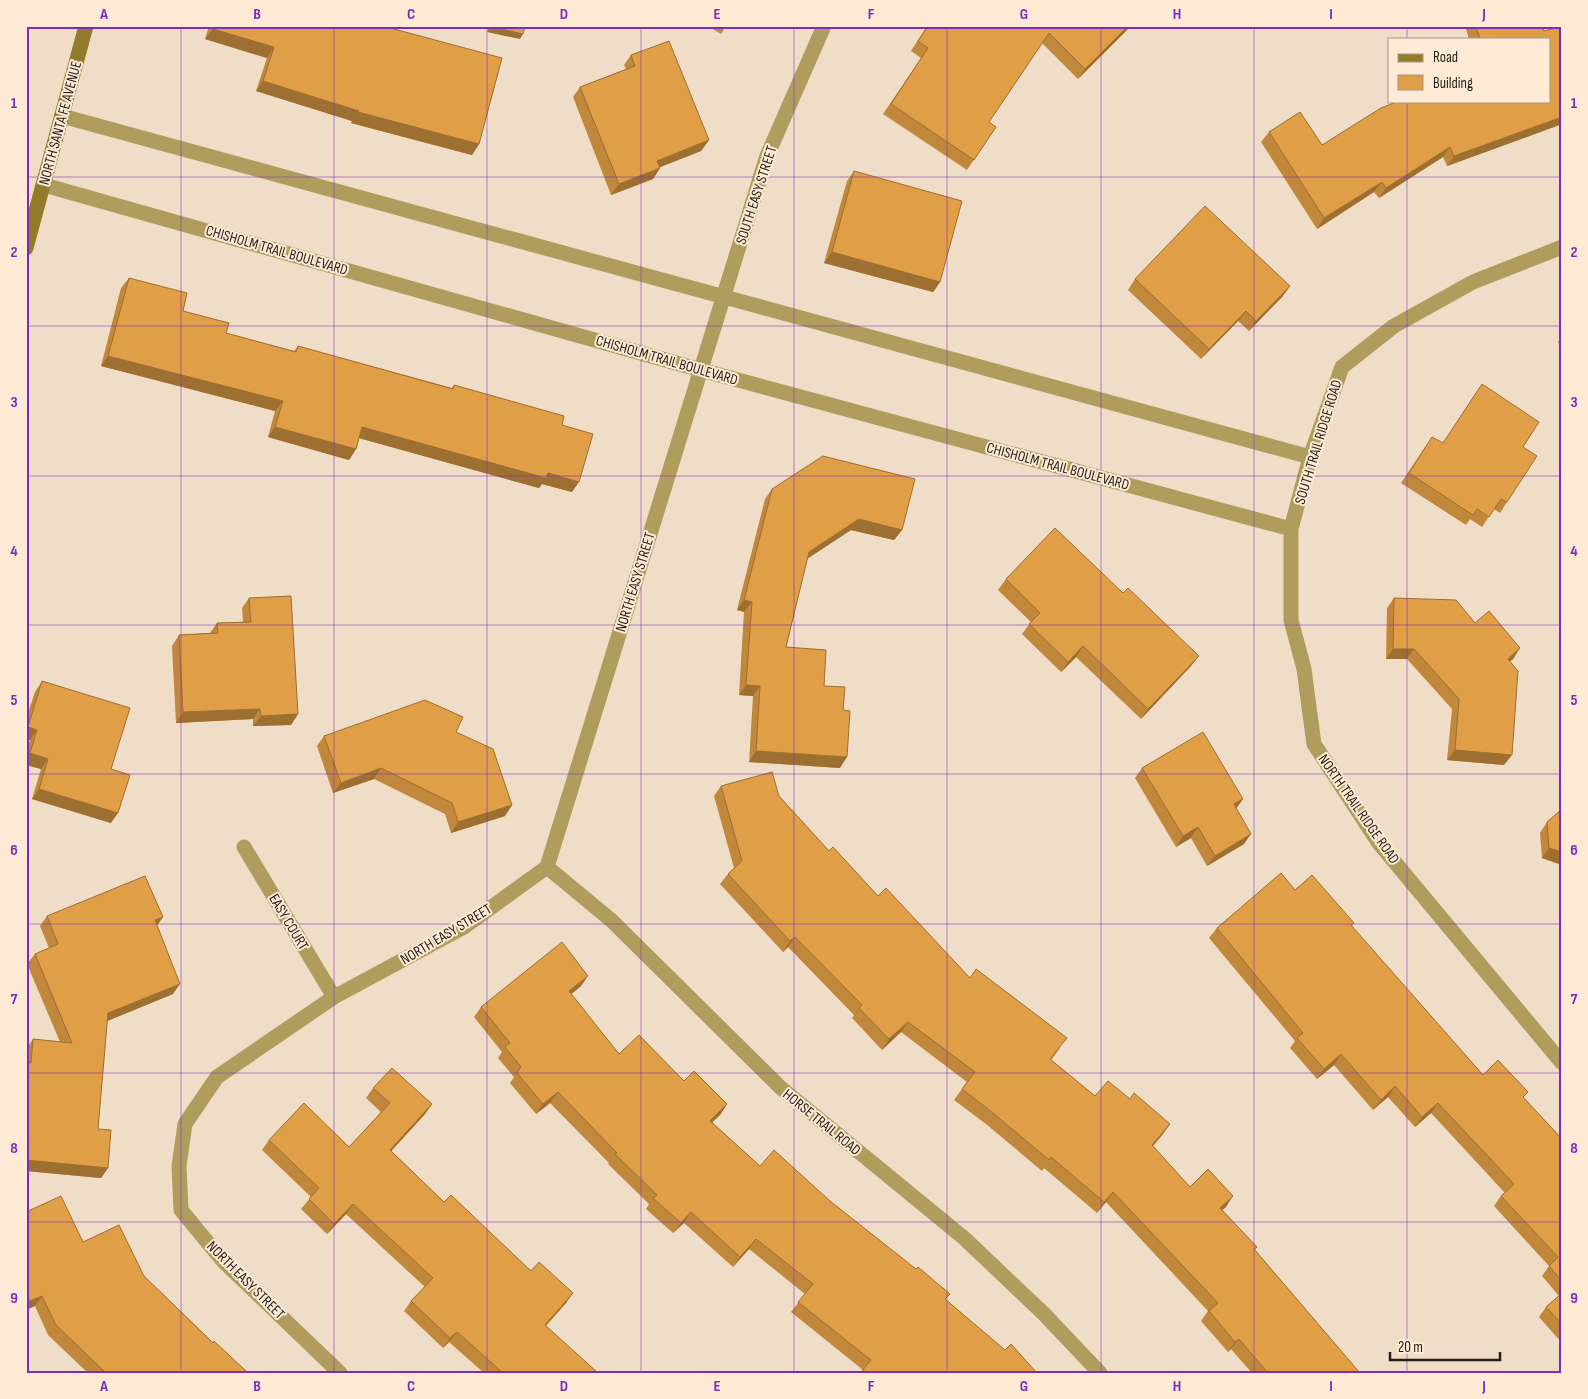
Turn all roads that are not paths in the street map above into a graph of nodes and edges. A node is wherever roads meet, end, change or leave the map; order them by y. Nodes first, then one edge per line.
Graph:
1 (86, 26) edge
2 (824, 26) edge
3 (62, 116) junction
4 (44, 185) junction
5 (1562, 247) edge
6 (26, 248) edge
7 (724, 297) junction
8 (701, 370) junction
9 (1310, 457) junction
10 (1292, 529) junction
11 (244, 847) dead end
12 (547, 867) junction
13 (334, 997) junction
14 (1562, 1063) edge
15 (340, 1373) edge
16 (1100, 1373) edge

1 - 3 main road, NORTH SANTA FE AVENUE
2 - 7 street, SOUTH EASY STREET
3 - 4 main road, NORTH SANTA FE AVENUE
3 - 7 street
4 - 6 main road, NORTH SANTA FE AVENUE
4 - 8 street, CHISHOLM TRAIL BOULEVARD
5 - 9 street, SOUTH TRAIL RIDGE ROAD
7 - 8 street, SOUTH EASY STREET
7 - 9 street
8 - 10 street, CHISHOLM TRAIL BOULEVARD
8 - 12 street, NORTH EASY STREET
9 - 10 street, SOUTH TRAIL RIDGE ROAD
10 - 14 street, NORTH TRAIL RIDGE ROAD
11 - 13 street, EASY COURT
12 - 13 street, NORTH EASY STREET
12 - 16 street, HORSE TRAIL ROAD
13 - 15 street, NORTH EASY STREET

